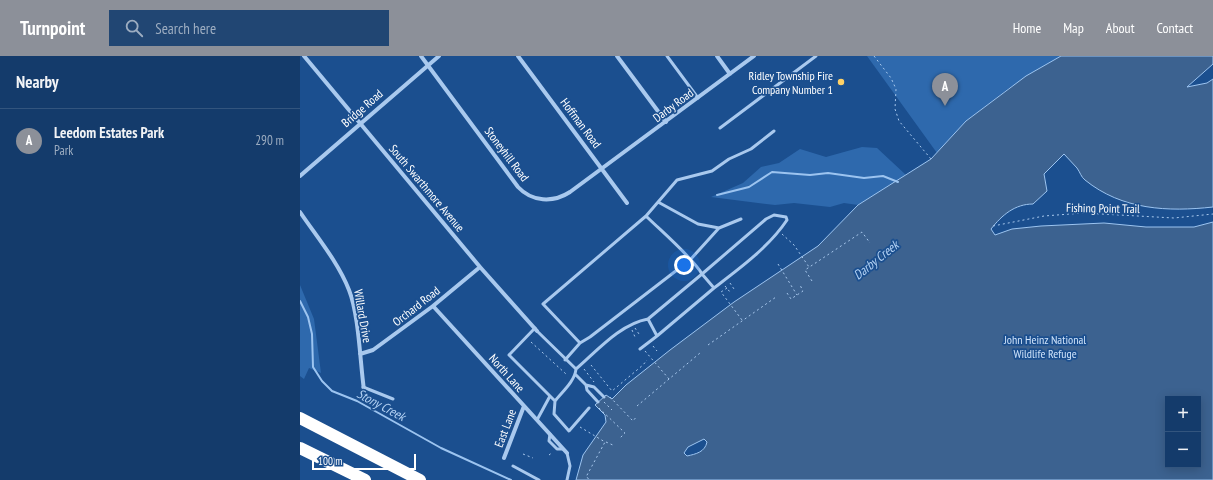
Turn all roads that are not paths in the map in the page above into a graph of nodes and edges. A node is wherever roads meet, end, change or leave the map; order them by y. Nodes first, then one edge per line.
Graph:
1 (304, 56) edge
2 (421, 56) edge
3 (438, 56) edge
4 (518, 56) edge
5 (617, 56) edge
6 (667, 56) edge
7 (717, 56) edge
8 (754, 56) edge
9 (816, 56) edge
10 (428, 65) junction
11 (730, 74) junction
12 (698, 98) junction
13 (666, 122) junction
14 (360, 123) junction
15 (720, 128) dead end
16 (774, 131) dead end
17 (602, 168) junction
18 (300, 176) edge
19 (658, 202) junction
20 (627, 203) dead end
21 (300, 212) edge
22 (646, 216) junction
23 (741, 219) dead end
24 (719, 228) junction
25 (690, 260) junction
26 (480, 267) junction
27 (702, 274) junction
28 (714, 288) junction
29 (433, 306) junction
30 (648, 319) junction
31 (536, 330) junction
32 (657, 336) junction
33 (580, 343) junction
34 (641, 348) road end
35 (360, 354) junction
36 (566, 360) junction
37 (576, 370) junction
38 (575, 374) junction
39 (586, 385) junction
40 (364, 388) joint
41 (605, 395) road end
42 (550, 396) junction
43 (393, 399) dead end
44 (555, 401) junction
45 (597, 403) road end
46 (524, 406) junction
47 (589, 408) dead end
48 (300, 418) edge
49 (537, 420) junction
50 (300, 448) edge
51 (567, 453) joint
52 (504, 458) dead end
53 (513, 466) dead end
54 (365, 480) edge
55 (420, 480) edge
56 (539, 480) edge
57 (567, 480) edge

1 - 14 street, South Swarthmore Avenue
2 - 10 street, Stoneyhill Road
3 - 10 street, Bridge Road
4 - 17 street, Hoffman Road
5 - 13 street
6 - 12 lane
7 - 11 street
8 - 11 street, Darby Road
9 - 15 lane
10 - 14 street, Bridge Road
10 - 17 street, Stoneyhill Road
11 - 12 street, Darby Road
12 - 13 street, Darby Road
13 - 17 street, Darby Road
14 - 18 street, Bridge Road
14 - 26 street, South Swarthmore Avenue
16 - 19 lane
17 - 20 street, Hoffman Road
19 - 22 lane
19 - 24 lane
21 - 35 street, Willard Drive
22 - 25 lane
22 - 33 lane
23 - 24 lane
24 - 25 lane
25 - 27 lane
25 - 33 lane
26 - 29 street, Orchard Road
26 - 31 street, South Swarthmore Avenue
27 - 28 lane
27 - 28 lane
27 - 30 lane
28 - 32 lane
29 - 35 street, Orchard Road
29 - 46 street, North Lane
30 - 32 lane
30 - 37 lane
31 - 36 lane
31 - 42 lane
32 - 34 lane
33 - 36 lane
35 - 40 street, Willard Drive
36 - 37 lane
37 - 38 lane
38 - 39 lane
38 - 44 lane
39 - 41 lane
39 - 45 lane
40 - 43 lane
42 - 44 lane
42 - 49 lane
44 - 47 lane
46 - 49 street, North Lane
46 - 52 street, East Lane
48 - 55 highway
49 - 51 street, North Lane
50 - 54 highway
51 - 57 lane
53 - 56 lane

